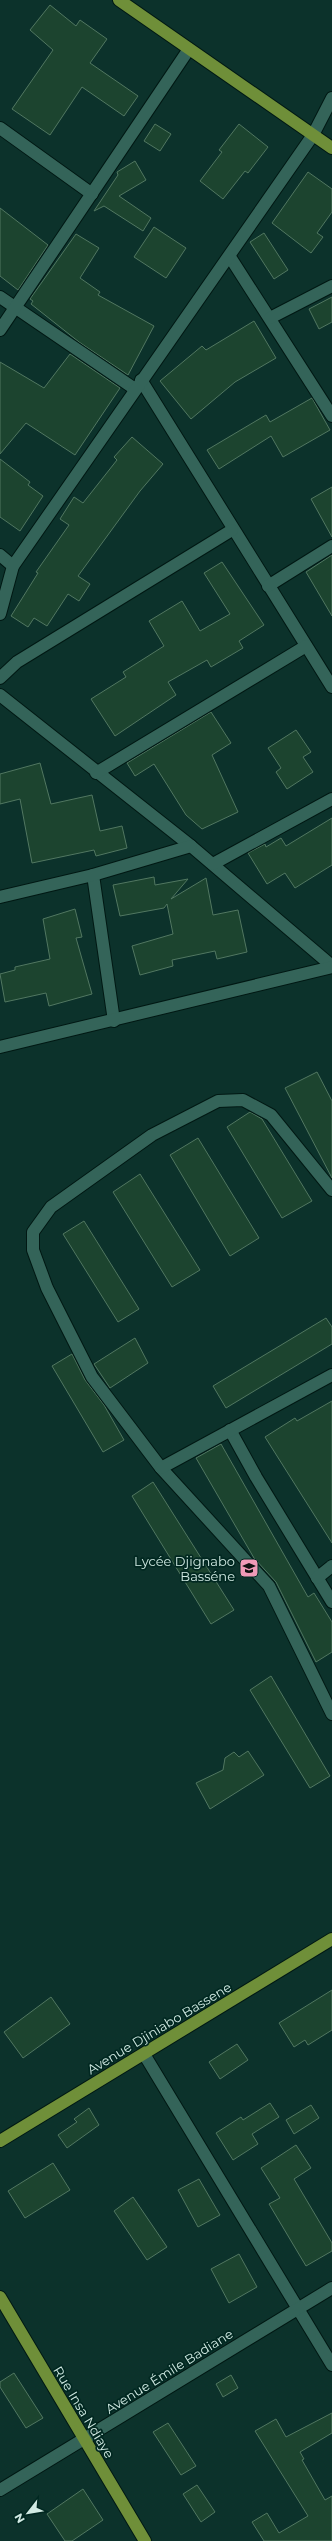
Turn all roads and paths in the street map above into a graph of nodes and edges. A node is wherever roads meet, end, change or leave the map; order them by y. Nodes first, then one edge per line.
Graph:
1 (119, 0) edge
2 (189, 49) junction
3 (332, 98) edge
4 (0, 128) edge
5 (313, 135) junction
6 (332, 148) edge
7 (92, 194) junction
8 (230, 257) junction
9 (332, 286) edge
10 (0, 297) edge
11 (16, 308) junction
12 (270, 318) junction
13 (0, 330) edge
14 (138, 385) junction
15 (332, 416) edge
16 (232, 530) junction
17 (332, 546) edge
18 (0, 555) edge
19 (13, 566) junction
20 (268, 586) junction
21 (0, 614) edge
22 (306, 646) junction
23 (0, 678) edge
24 (332, 687) edge
25 (0, 695) edge
26 (96, 773) junction
27 (332, 799) edge
28 (191, 846) junction
29 (213, 864) junction
30 (93, 875) junction
31 (0, 897) edge
32 (332, 966) edge
33 (114, 1021) junction
34 (0, 1048) edge
35 (332, 1190) edge
36 (332, 1375) edge
37 (230, 1430) junction
38 (162, 1468) junction
39 (332, 1566) edge
40 (317, 1578) junction
41 (332, 1602) edge
42 (332, 1714) edge
43 (332, 1939) edge
44 (144, 2054) junction
45 (0, 2141) edge
46 (332, 2288) edge
47 (0, 2297) edge
48 (298, 2308) junction
49 (332, 2365) edge
50 (84, 2440) junction
51 (0, 2490) edge
52 (144, 2541) edge

1 - 2 main road
2 - 5 main road
2 - 7 street
3 - 5 street
4 - 7 street
5 - 6 main road
5 - 8 street
7 - 11 street
8 - 12 street
8 - 14 street
9 - 12 street
10 - 11 street
11 - 13 street
11 - 14 street
12 - 15 street
14 - 16 street
14 - 19 street
16 - 20 street
16 - 23 street
17 - 20 street
18 - 19 street
19 - 21 street
20 - 22 street
22 - 24 street
22 - 26 street
25 - 26 street
26 - 28 street
27 - 29 street
28 - 29 street
28 - 30 street
29 - 32 street
30 - 31 street
30 - 33 street
32 - 33 street
33 - 34 street
35 - 38 street
36 - 37 street
37 - 38 street
37 - 40 street
38 - 42 street
39 - 40 street
40 - 41 street
43 - 44 main road, Avenue Djiniabo Bassene
44 - 45 main road, Avenue Djiniabo Bassene
44 - 48 street
46 - 48 street, Avenue Émile Badiane
47 - 50 main road, Rue Insa Ndiaye
48 - 49 street
48 - 50 street, Avenue Émile Badiane
50 - 51 street, Avenue Émile Badiane
50 - 52 main road, Rue Insa Ndiaye

